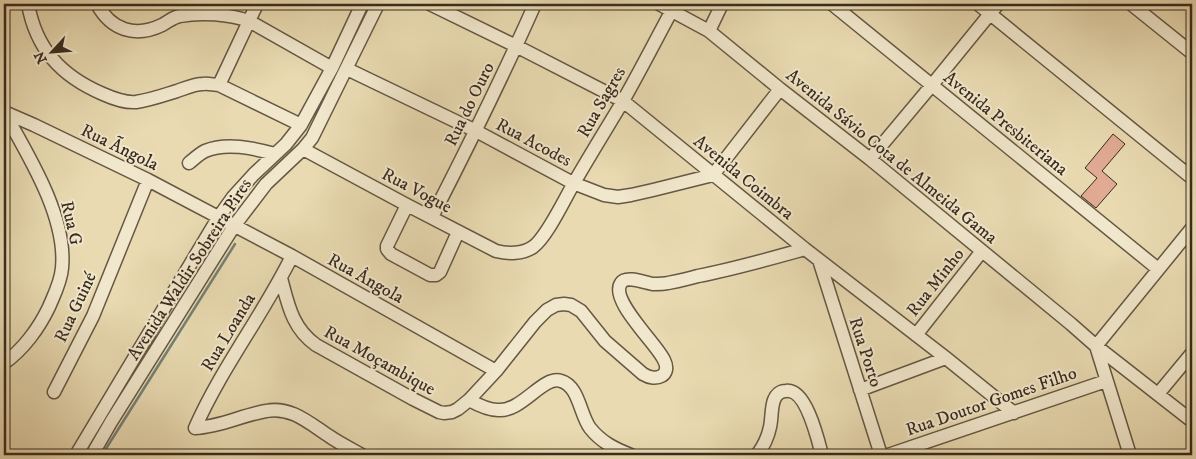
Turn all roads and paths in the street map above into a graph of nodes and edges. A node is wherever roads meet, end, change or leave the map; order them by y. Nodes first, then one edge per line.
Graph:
1 (28, 4) edge
2 (181, 4) edge
3 (257, 4) edge
4 (362, 4) edge
5 (378, 4) edge
6 (430, 4) edge
7 (535, 4) edge
8 (659, 4) edge
9 (722, 4) edge
10 (832, 4) edge
11 (978, 4) edge
12 (1131, 4) edge
13 (100, 6) edge
14 (994, 9) edge
15 (672, 10) junction
16 (175, 17) junction
17 (249, 21) junction
18 (709, 31) junction
19 (516, 46) junction
20 (1192, 53) edge
21 (332, 68) junction
22 (347, 69) junction
23 (219, 85) junction
24 (932, 85) junction
25 (780, 89) junction
26 (622, 101) junction
27 (4, 112) edge
28 (301, 125) junction
29 (476, 131) junction
30 (303, 149) junction
31 (275, 154) junction
32 (870, 159) junction
33 (189, 163) dead end
34 (713, 175) junction
35 (1192, 178) edge
36 (148, 180) junction
37 (573, 183) junction
38 (407, 205) junction
39 (218, 218) junction
40 (432, 218) junction
41 (234, 226) junction
42 (1192, 228) edge
43 (458, 232) junction
44 (805, 249) junction
45 (982, 251) junction
46 (518, 252) joint
47 (292, 256) junction
48 (819, 260) junction
49 (1158, 269) junction
50 (281, 278) junction
51 (916, 335) junction
52 (1096, 346) junction
53 (1192, 352) edge
54 (946, 358) junction
55 (4, 363) edge
56 (496, 371) junction
57 (1106, 381) junction
58 (860, 390) junction
59 (54, 392) dead end
60 (1158, 394) junction
61 (469, 400) junction
62 (1014, 413) junction
63 (1192, 421) edge
64 (76, 455) edge
65 (92, 455) edge
66 (362, 455) edge
67 (631, 455) edge
68 (757, 455) edge
69 (822, 455) edge
70 (881, 455) edge
71 (888, 455) edge
72 (1130, 455) edge

1 - 23 street
2 - 16 street
3 - 17 street
4 - 21 street, Avenida Waldir Sobreira Pires
5 - 22 street, Avenida Waldir Sobreira Pires
6 - 19 street, Avenida Coimbra
7 - 19 street, Rua do Ouro
8 - 15 street, Avenida Sávio Cota de Almeida Gama
9 - 18 street
10 - 24 street, Avenida Presbiteriana
11 - 14 street
12 - 20 street
13 - 16 street
14 - 24 street
14 - 35 street
15 - 18 street, Avenida Sávio Cota de Almeida Gama
15 - 26 street, Rua Sagres
16 - 17 street
17 - 21 street
17 - 23 street
18 - 25 street, Avenida Sávio Cota de Almeida Gama
19 - 26 street, Avenida Coimbra
19 - 29 street, Rua do Ouro
21 - 28 street, Avenida Waldir Sobreira Pires
22 - 29 street, Rua Acodes
22 - 30 street, Avenida Waldir Sobreira Pires
23 - 28 street
24 - 32 street
24 - 49 street, Avenida Presbiteriana
25 - 32 street, Avenida Sávio Cota de Almeida Gama
25 - 34 street
26 - 34 street, Avenida Coimbra
26 - 37 street, Rua Sagres
27 - 36 street, Rua Ãngola
27 - 55 street, Rua G
28 - 31 street, Avenida Waldir Sobreira Pires
29 - 37 street, Rua Acodes
29 - 40 street, Rua do Ouro
30 - 38 street, Rua Vogue
30 - 41 street, Avenida Waldir Sobreira Pires
31 - 33 street
31 - 39 street, Avenida Waldir Sobreira Pires
32 - 45 street, Avenida Sávio Cota de Almeida Gama
34 - 37 street, Rua Acodes
34 - 44 street, Avenida Coimbra
36 - 39 street, Rua Ãngola
36 - 59 street, Rua Guiné
37 - 46 street, Rua Sagres
38 - 40 street, Rua Vogue
38 - 43 street
39 - 41 street, Rua Ângola
39 - 64 street, Avenida Waldir Sobreira Pires
40 - 43 street, Rua Vogue
41 - 47 street, Rua Ângola
41 - 65 street, Avenida Waldir Sobreira Pires
42 - 49 street
43 - 46 street, Rua Vogue
44 - 48 street, Avenida Coimbra
44 - 56 street, Rua Moçambique
45 - 51 street, Rua Minho
45 - 52 street, Avenida Sávio Cota de Almeida Gama
47 - 50 street, Rua Loanda
47 - 56 street, Rua Ângola
48 - 51 street, Avenida Coimbra
48 - 58 street, Rua Porto
49 - 52 street
50 - 61 street, Rua Moçambique
50 - 66 street, Rua Loanda
51 - 54 street, Avenida Coimbra
52 - 57 street
52 - 60 street, Avenida Sávio Cota de Almeida Gama
53 - 60 street
54 - 58 street
54 - 62 street, Avenida Coimbra
56 - 61 street, Rua Moçambique
57 - 62 street, Rua Doutor Gomes Filho
57 - 72 street
58 - 70 street, Rua Porto
60 - 63 street, Avenida Sávio Cota de Almeida Gama
61 - 67 street
62 - 71 street, Rua Doutor Gomes Filho
68 - 69 street

